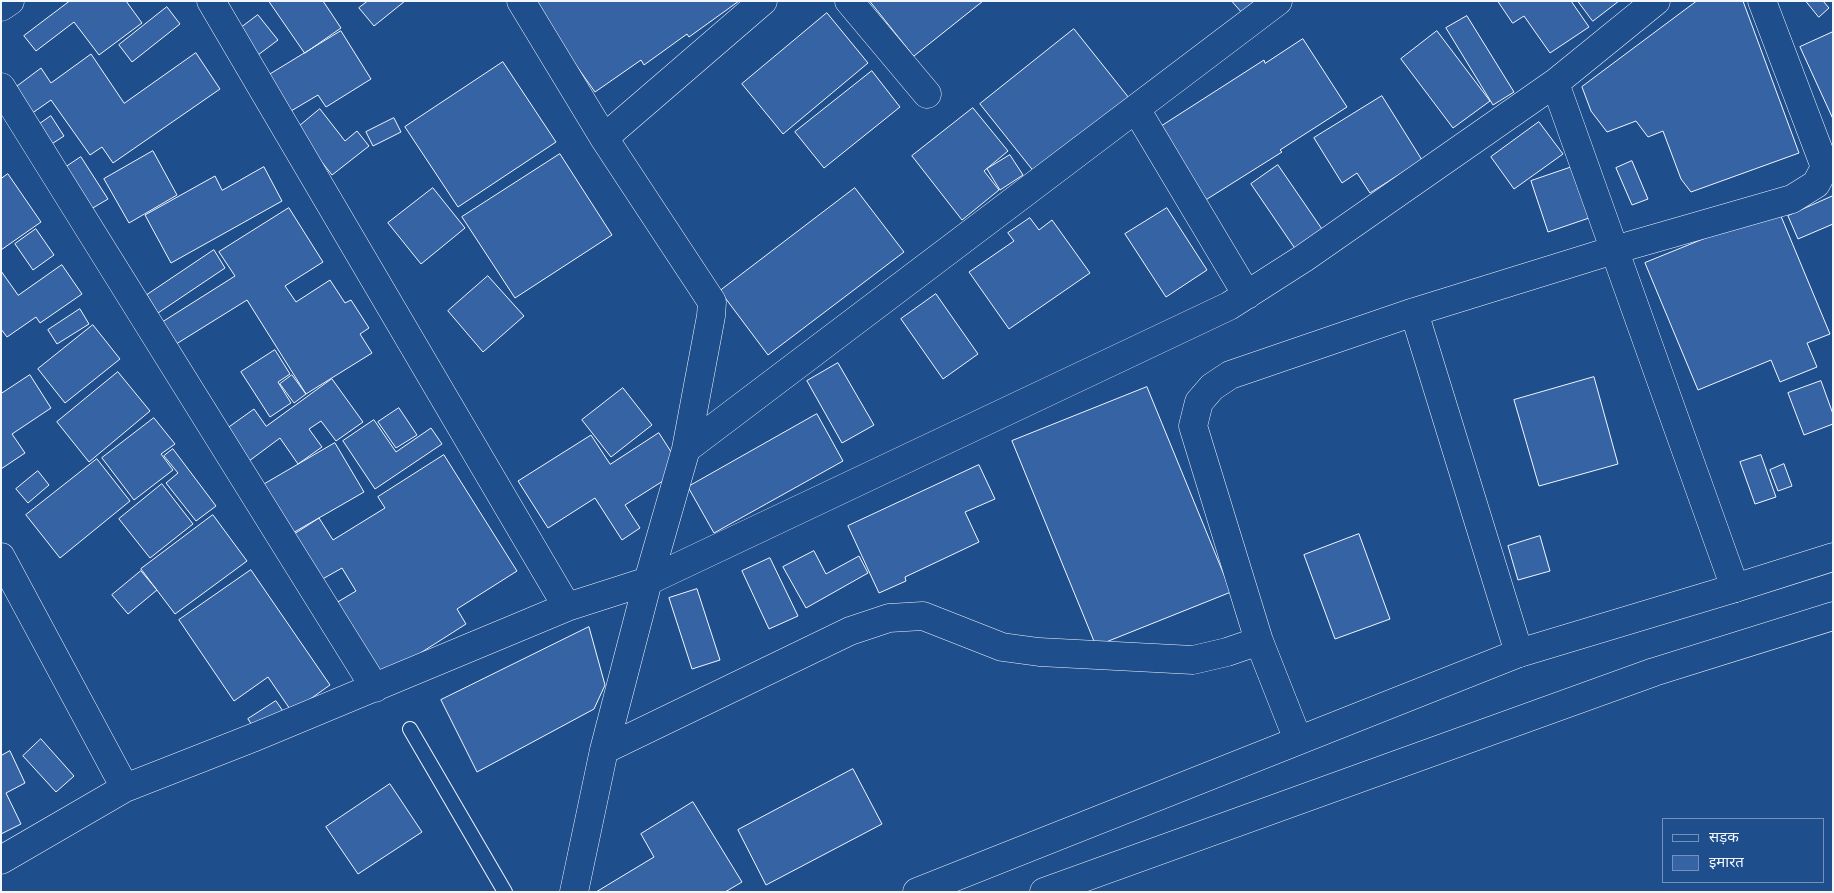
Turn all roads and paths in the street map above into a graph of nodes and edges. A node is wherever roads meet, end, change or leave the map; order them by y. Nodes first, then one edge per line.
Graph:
1 (10, 1) edge
2 (211, 1) edge
3 (521, 1) edge
4 (763, 1) edge
5 (849, 1) edge
6 (1278, 1) edge
7 (1656, 1) edge
8 (1762, 1) edge
9 (1, 7) edge
10 (1555, 83) junction
11 (1, 87) edge
12 (927, 94) dead end
13 (1136, 109) junction
14 (604, 138) junction
15 (1829, 166) edge
16 (1614, 250) junction
17 (1247, 295) junction
18 (1414, 312) junction
19 (686, 449) junction
20 (1833, 557) edge
21 (1, 558) edge
22 (648, 582) junction
23 (1735, 588) junction
24 (567, 606) junction
25 (1833, 616) edge
26 (1259, 641) junction
27 (1519, 653) junction
28 (375, 688) junction
29 (410, 729) dead end
30 (1298, 740) junction
31 (604, 750) junction
32 (125, 788) junction
33 (1, 860) edge
34 (505, 892) edge
35 (574, 892) edge
36 (917, 892) edge
37 (1044, 892) edge

1 - 9 street
2 - 24 street
3 - 14 street
4 - 14 street
5 - 12 street
6 - 13 street
7 - 10 street
8 - 15 street
10 - 16 street
10 - 17 street
11 - 28 street
13 - 17 street
13 - 19 street
14 - 19 street
15 - 16 street
16 - 18 street
16 - 23 street
17 - 22 street
18 - 26 street
18 - 27 street
19 - 22 street
20 - 23 street
21 - 32 street
22 - 24 street
22 - 31 street
23 - 27 street
24 - 28 street
25 - 37 street
26 - 30 street
26 - 31 street
27 - 30 street
28 - 32 street
29 - 34 lane
30 - 36 street
31 - 35 street
32 - 33 street

